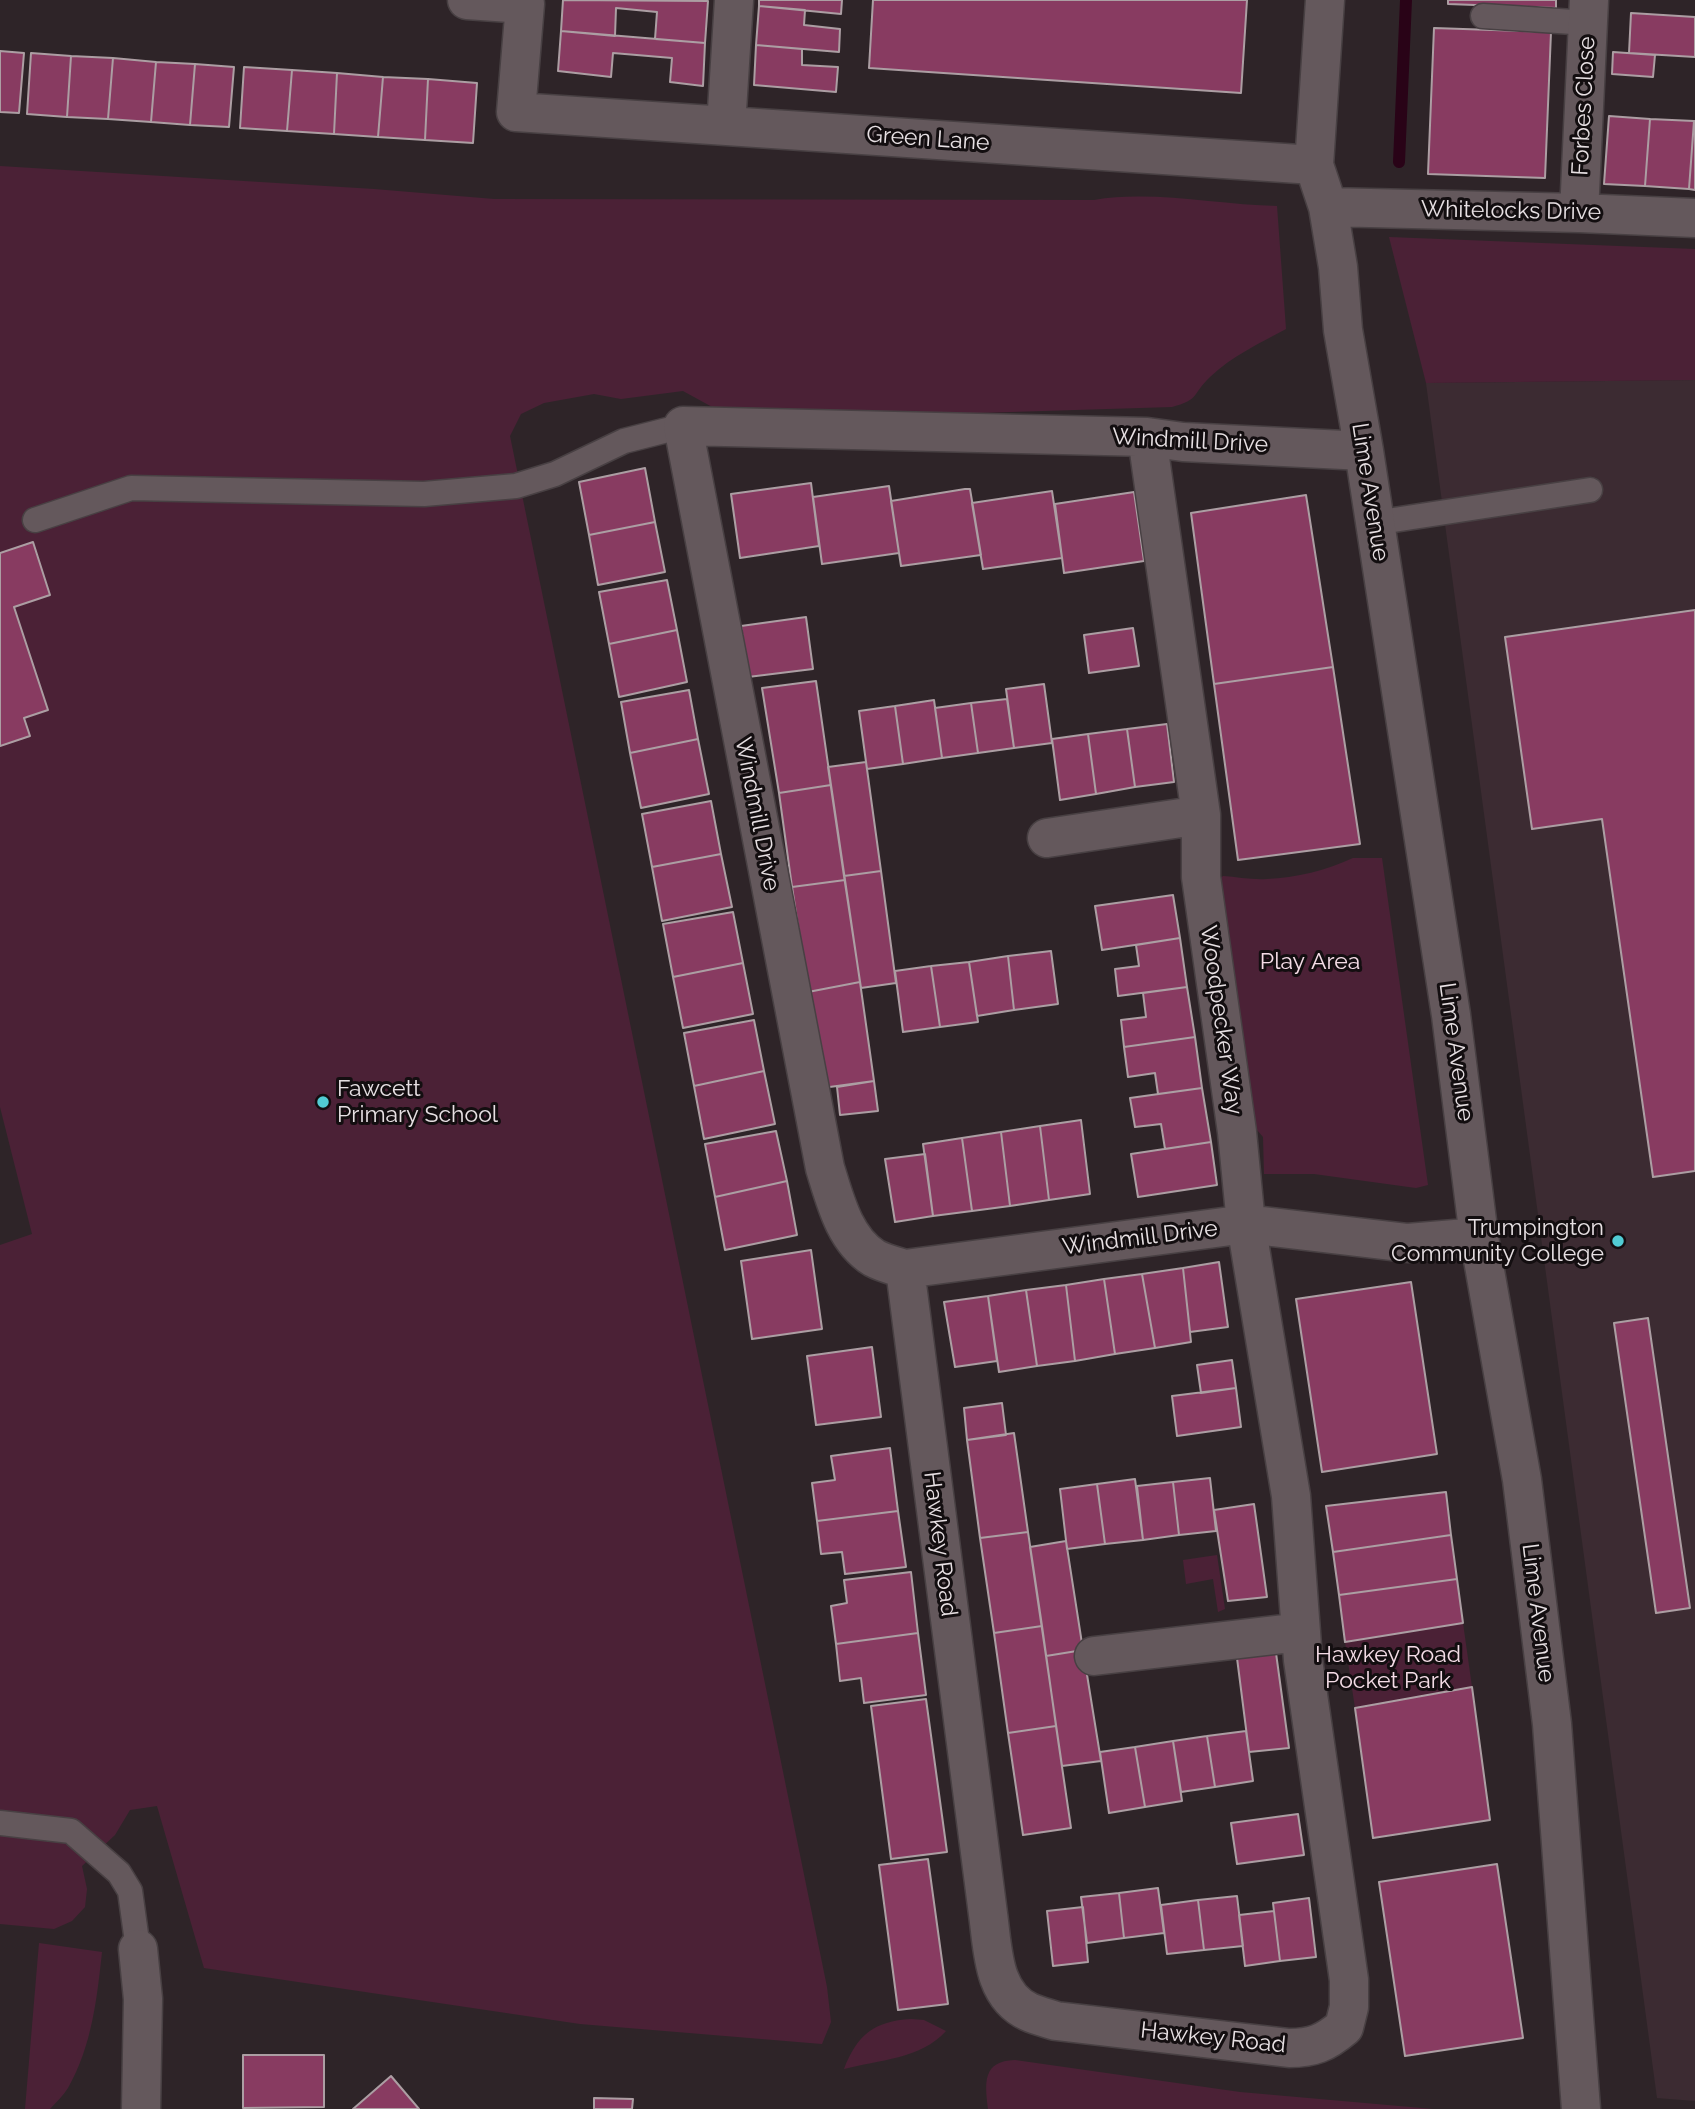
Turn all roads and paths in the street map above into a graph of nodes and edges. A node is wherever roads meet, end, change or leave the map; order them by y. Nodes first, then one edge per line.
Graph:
1 (467, 0) edge
2 (734, 0) edge
3 (1325, 0) edge
4 (1588, 11) edge
5 (1483, 16) dead end
6 (726, 126) junction
7 (1314, 165) junction
8 (1328, 207) junction
9 (1579, 213) junction
10 (1695, 218) edge
11 (683, 426) junction
12 (1147, 437) junction
13 (1364, 451) junction
14 (1590, 490) dead end
15 (35, 520) dead end
16 (1374, 523) junction
17 (1201, 815) junction
18 (1047, 838) dead end
19 (1246, 1224) junction
20 (1479, 1237) junction
21 (905, 1269) junction
22 (1301, 1632) junction
23 (1094, 1656) dead end
24 (0, 1823) edge
25 (138, 1949) joint
26 (142, 2043) junction
27 (114, 2109) edge
28 (141, 2109) edge
29 (1581, 2109) edge

1 - 6 street, Green Lane
2 - 6 street
3 - 7 street, Lime Avenue
4 - 5 lane
4 - 9 street, Forbes Close
6 - 7 street, Green Lane
7 - 8 street, Lime Avenue
8 - 9 street, Whitelocks Drive
8 - 13 street, Lime Avenue
9 - 10 street, Whitelocks Drive
11 - 12 street, Windmill Drive
11 - 15 lane
11 - 21 street, Windmill Drive
12 - 13 street, Windmill Drive
12 - 17 street, Woodpecker Way
13 - 16 street, Lime Avenue
14 - 16 lane
16 - 20 street, Lime Avenue
17 - 18 street
17 - 19 street, Woodpecker Way
19 - 20 street, Windmill Drive
19 - 21 street, Windmill Drive
19 - 22 street, Hawkey Road
20 - 29 street, Lime Avenue
21 - 22 street, Hawkey Road
22 - 23 street
24 - 25 lane
25 - 26 street
26 - 27 street
26 - 28 street

